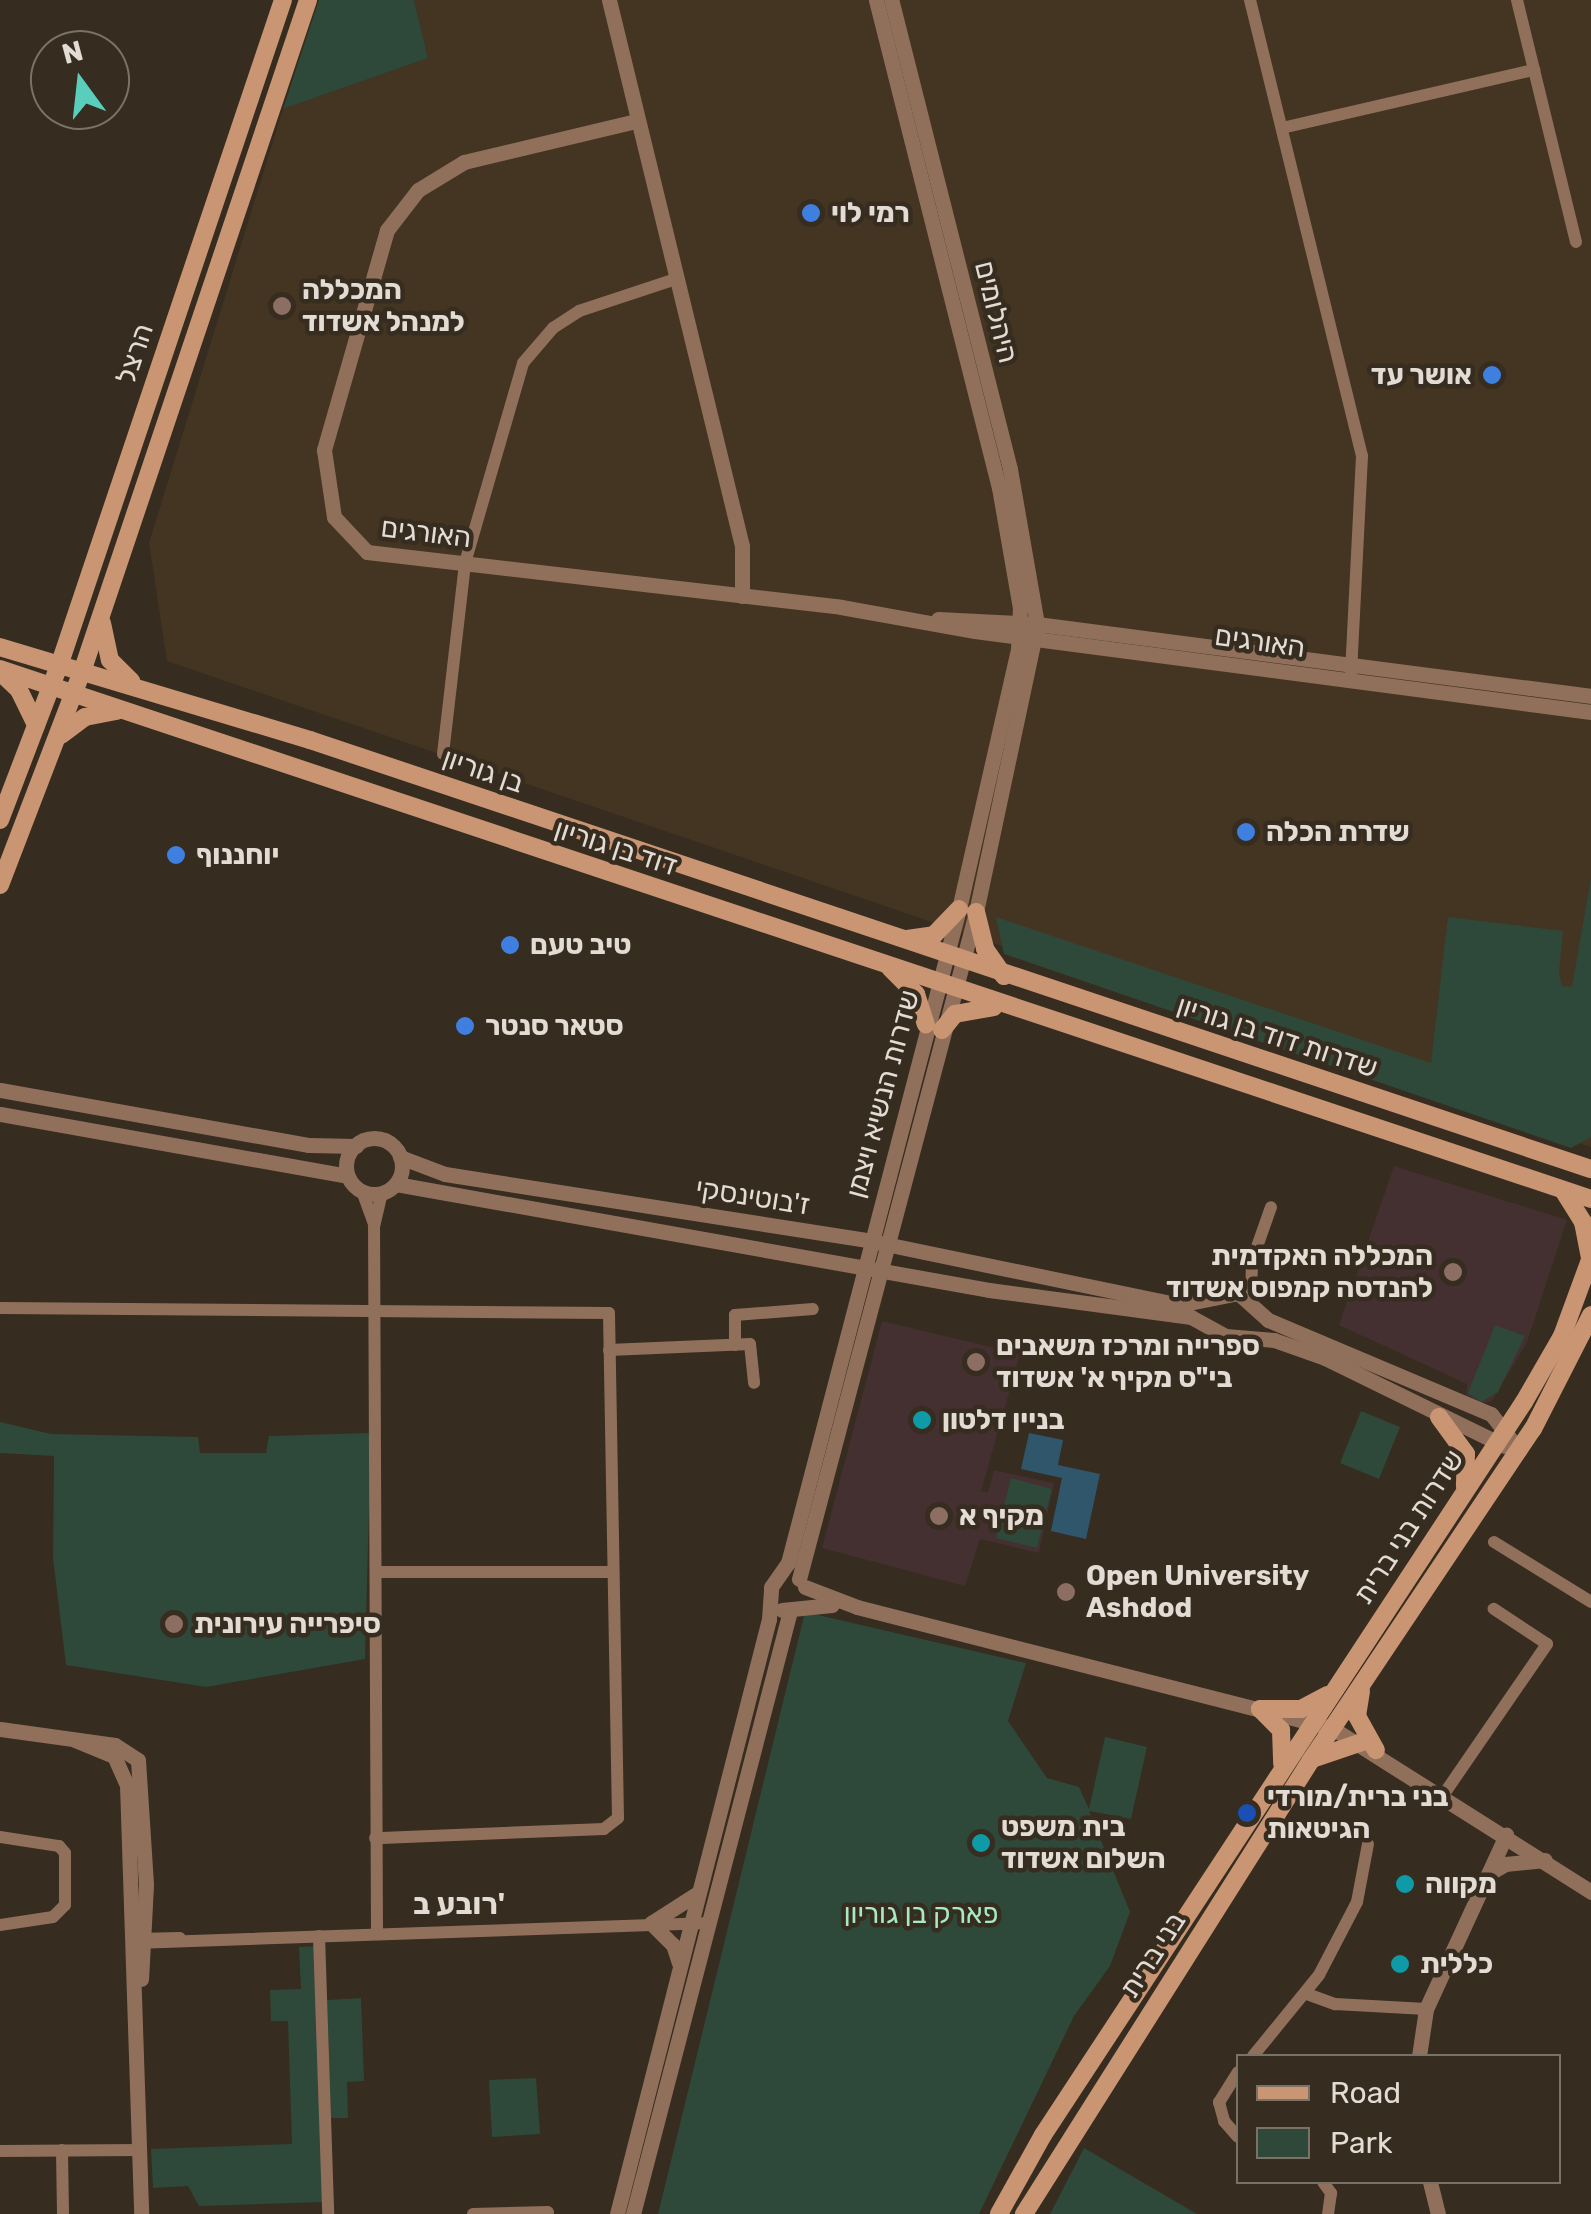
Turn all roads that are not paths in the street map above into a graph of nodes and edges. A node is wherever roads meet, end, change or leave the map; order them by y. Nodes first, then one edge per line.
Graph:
1 (283, 0) edge
2 (308, 0) edge
3 (599, 0) edge
4 (609, 0) edge
5 (876, 0) edge
6 (891, 0) edge
7 (1250, 0) edge
8 (1517, 0) edge
9 (615, 39) junction
10 (1534, 70) junction
11 (636, 121) junction
12 (1282, 128) junction
13 (1576, 242) dead end
14 (676, 279) junction
15 (464, 563) junction
16 (745, 565) junction
17 (742, 596) junction
18 (774, 600) junction
19 (101, 616) junction
20 (924, 619) junction
21 (1028, 630) junction
22 (981, 632) junction
23 (1064, 643) junction
24 (0, 647) edge
25 (60, 663) junction
26 (1032, 665) junction
27 (1014, 669) junction
28 (0, 670) edge
29 (82, 670) junction
30 (1351, 673) junction
31 (51, 685) junction
32 (139, 688) junction
33 (73, 693) junction
34 (1591, 696) edge
35 (119, 711) junction
36 (1591, 712) edge
37 (36, 725) junction
38 (57, 739) junction
39 (444, 754) dead end
40 (0, 820) edge
41 (0, 885) edge
42 (968, 911) junction
43 (898, 940) junction
44 (954, 959) junction
45 (886, 964) junction
46 (1004, 977) junction
47 (946, 986) junction
48 (1013, 1008) junction
49 (934, 1027) junction
50 (0, 1090) edge
51 (0, 1114) edge
52 (356, 1146) junction
53 (1591, 1149) edge
54 (400, 1157) junction
55 (1563, 1159) junction
56 (1591, 1169) edge
57 (348, 1176) junction
58 (389, 1188) junction
59 (1562, 1190) junction
60 (362, 1191) junction
61 (1591, 1199) edge
62 (1271, 1207) dead end
63 (374, 1227) junction
64 (878, 1243) junction
65 (1591, 1258) edge
66 (1252, 1261) junction
67 (871, 1270) junction
68 (1222, 1295) junction
69 (1252, 1304) junction
70 (0, 1308) edge
71 (813, 1309) dead end
72 (374, 1311) junction
73 (1591, 1315) edge
74 (1213, 1327) junction
75 (1240, 1335) junction
76 (735, 1345) junction
77 (609, 1350) junction
78 (754, 1384) dead end
79 (1439, 1418) junction
80 (1502, 1435) junction
81 (1519, 1450) junction
82 (1464, 1492) junction
83 (1494, 1542) dead end
84 (379, 1572) junction
85 (612, 1572) junction
86 (781, 1576) junction
87 (802, 1583) junction
88 (771, 1602) junction
89 (1591, 1602) edge
90 (857, 1607) junction
91 (795, 1608) junction
92 (1494, 1609) dead end
93 (1362, 1686) junction
94 (1336, 1688) junction
95 (1260, 1709) junction
96 (1323, 1724) junction
97 (0, 1729) edge
98 (74, 1740) junction
99 (1369, 1746) junction
100 (1311, 1760) junction
101 (1281, 1769) junction
102 (1444, 1794) junction
103 (1251, 1815) joint
104 (1506, 1835) junction
105 (0, 1837) edge
106 (376, 1838) junction
107 (1368, 1844) dead end
108 (1545, 1860) junction
109 (1488, 1874) junction
110 (701, 1890) junction
111 (1591, 1892) edge
112 (652, 1922) junction
113 (692, 1922) junction
114 (0, 1924) edge
115 (710, 1924) junction
116 (378, 1934) junction
117 (319, 1936) junction
118 (140, 1941) junction
119 (680, 1967) junction
120 (1306, 1994) junction
121 (1426, 2009) junction
122 (1255, 2054) edge
123 (1419, 2054) edge
124 (1236, 2075) edge
125 (1236, 2135) edge
126 (62, 2150) junction
127 (140, 2150) junction
128 (0, 2151) edge
129 (1324, 2184) edge
130 (1431, 2184) edge
131 (548, 2212) edge
132 (1438, 2213) edge
133 (63, 2214) edge
134 (140, 2214) edge
135 (328, 2214) edge
136 (473, 2214) edge
137 (617, 2214) edge
138 (633, 2214) edge
139 (999, 2214) edge
140 (1024, 2214) edge
141 (1328, 2214) edge

1 - 25 main road, הרצל
2 - 19 main road, הרצל
3 - 9 street
4 - 9 street
5 - 21 street, היהלומים
6 - 21 street, היהלומים
7 - 12 street
8 - 10 street
9 - 11 street
10 - 12 street
10 - 13 street
11 - 14 street
11 - 15 street, האורגים
12 - 30 street
14 - 15 street
14 - 16 street
15 - 17 street, האורגים
15 - 39 street
16 - 17 street
16 - 18 street
17 - 18 street, האורגים
18 - 20 street, האורגים
19 - 29 main road, הרצל
19 - 32 main road
20 - 21 street, האורגים
20 - 22 street, האורגים
21 - 22 street, האורגים
21 - 23 street, האורגים
21 - 26 street, שדרות הנשיא ויצמן
21 - 27 street, שדרות הנשיא ויצמן
21 - 30 street, האורגים
22 - 27 street
23 - 26 street
23 - 30 street, האורגים
24 - 25 main road, בן גוריון
25 - 29 main road, בן גוריון
25 - 31 main road, הרצל
26 - 42 street, שדרות הנשיא ויצמן
27 - 42 street, שדרות הנשיא ויצמן
28 - 31 main road
28 - 37 main road
29 - 32 main road, בן גוריון
29 - 33 main road, הרצל
30 - 34 street, האורגים
30 - 36 street, האורגים
31 - 33 main road, דוד בן גוריון
31 - 37 main road, הרצל
32 - 43 main road, בן גוריון
33 - 35 main road, דוד בן גוריון
33 - 38 main road, הרצל
35 - 38 main road
35 - 45 main road, דוד בן גוריון
37 - 40 main road, הרצל
38 - 41 main road
42 - 43 main road
42 - 44 street, שדרות הנשיא ויצמן
42 - 46 main road
43 - 44 main road, בן גוריון
44 - 46 main road, שדרות דוד בן גוריון
44 - 47 street, שדרות הנשיא ויצמן
45 - 47 main road, דוד בן גוריון
45 - 49 main road
46 - 55 main road, שדרות דוד בן גוריון
47 - 48 main road
47 - 49 street, שדרות הנשיא ויצמן
48 - 49 main road
48 - 59 main road, שדרות דוד בן גוריון
49 - 64 street, שדרות הנשיא ויצמן
50 - 52 street
51 - 57 street
52 - 54 street
52 - 57 street
53 - 55 main road
54 - 58 street
54 - 64 street, ז'בוטינסקי
55 - 56 main road, שדרות דוד בן גוריון
57 - 60 street
58 - 60 street
58 - 63 street
58 - 67 street, ז'בוטינסקי
59 - 61 main road, שדרות דוד בן גוריון
59 - 65 main road
60 - 63 street
62 - 66 street
63 - 72 street
64 - 67 street, שדרות הנשיא ויצמן
64 - 68 street, ז'בוטינסקי
65 - 80 main road, שדרות בני ברית
66 - 68 street
66 - 69 street
67 - 74 street, ז'בוטינסקי
67 - 86 street, שדרות הנשיא ויצמן
67 - 87 street
68 - 69 street
68 - 74 street
69 - 75 street
69 - 80 street
70 - 72 street
71 - 76 street
72 - 77 street
72 - 84 street
73 - 81 main road
74 - 75 street, ז'בוטינסקי
75 - 79 street
76 - 77 street
76 - 78 street
77 - 85 street
79 - 80 street
79 - 82 main road
80 - 81 street
80 - 82 main road, שדרות בני ברית
81 - 93 main road, שדרות בני ברית
82 - 94 main road, שדרות בני ברית
83 - 89 street
84 - 85 street
84 - 106 street
85 - 106 street
86 - 87 street
86 - 88 street, שדרות הנשיא ויצמן
87 - 90 street
87 - 91 street
88 - 91 street
88 - 110 street
90 - 91 street
90 - 95 street
91 - 115 street
92 - 102 street
93 - 96 main road, שדרות בני ברית
93 - 99 main road
94 - 95 main road
94 - 96 main road, שדרות בני ברית
95 - 96 street
95 - 101 main road
96 - 99 street
96 - 100 main road, בני ברית
96 - 101 main road, שדרות בני ברית
97 - 98 street
98 - 118 street
98 - 118 street
99 - 100 main road
99 - 102 street
100 - 140 main road, בני ברית
101 - 103 main road, שדרות בני ברית
102 - 104 street
103 - 139 main road, בני ברית
104 - 108 street
104 - 109 street
105 - 114 street
106 - 116 street
107 - 120 street
108 - 109 street
108 - 111 street
109 - 121 street
110 - 112 street
110 - 113 street
112 - 113 street
112 - 116 street
112 - 119 street
113 - 115 street
113 - 119 street
115 - 138 street
116 - 117 street
117 - 118 street
117 - 135 street
118 - 127 street
119 - 137 street
120 - 121 street
120 - 122 street
121 - 123 street
124 - 125 street
126 - 127 street
126 - 128 street
126 - 133 street
127 - 134 street
129 - 141 street
130 - 132 street
131 - 136 street

